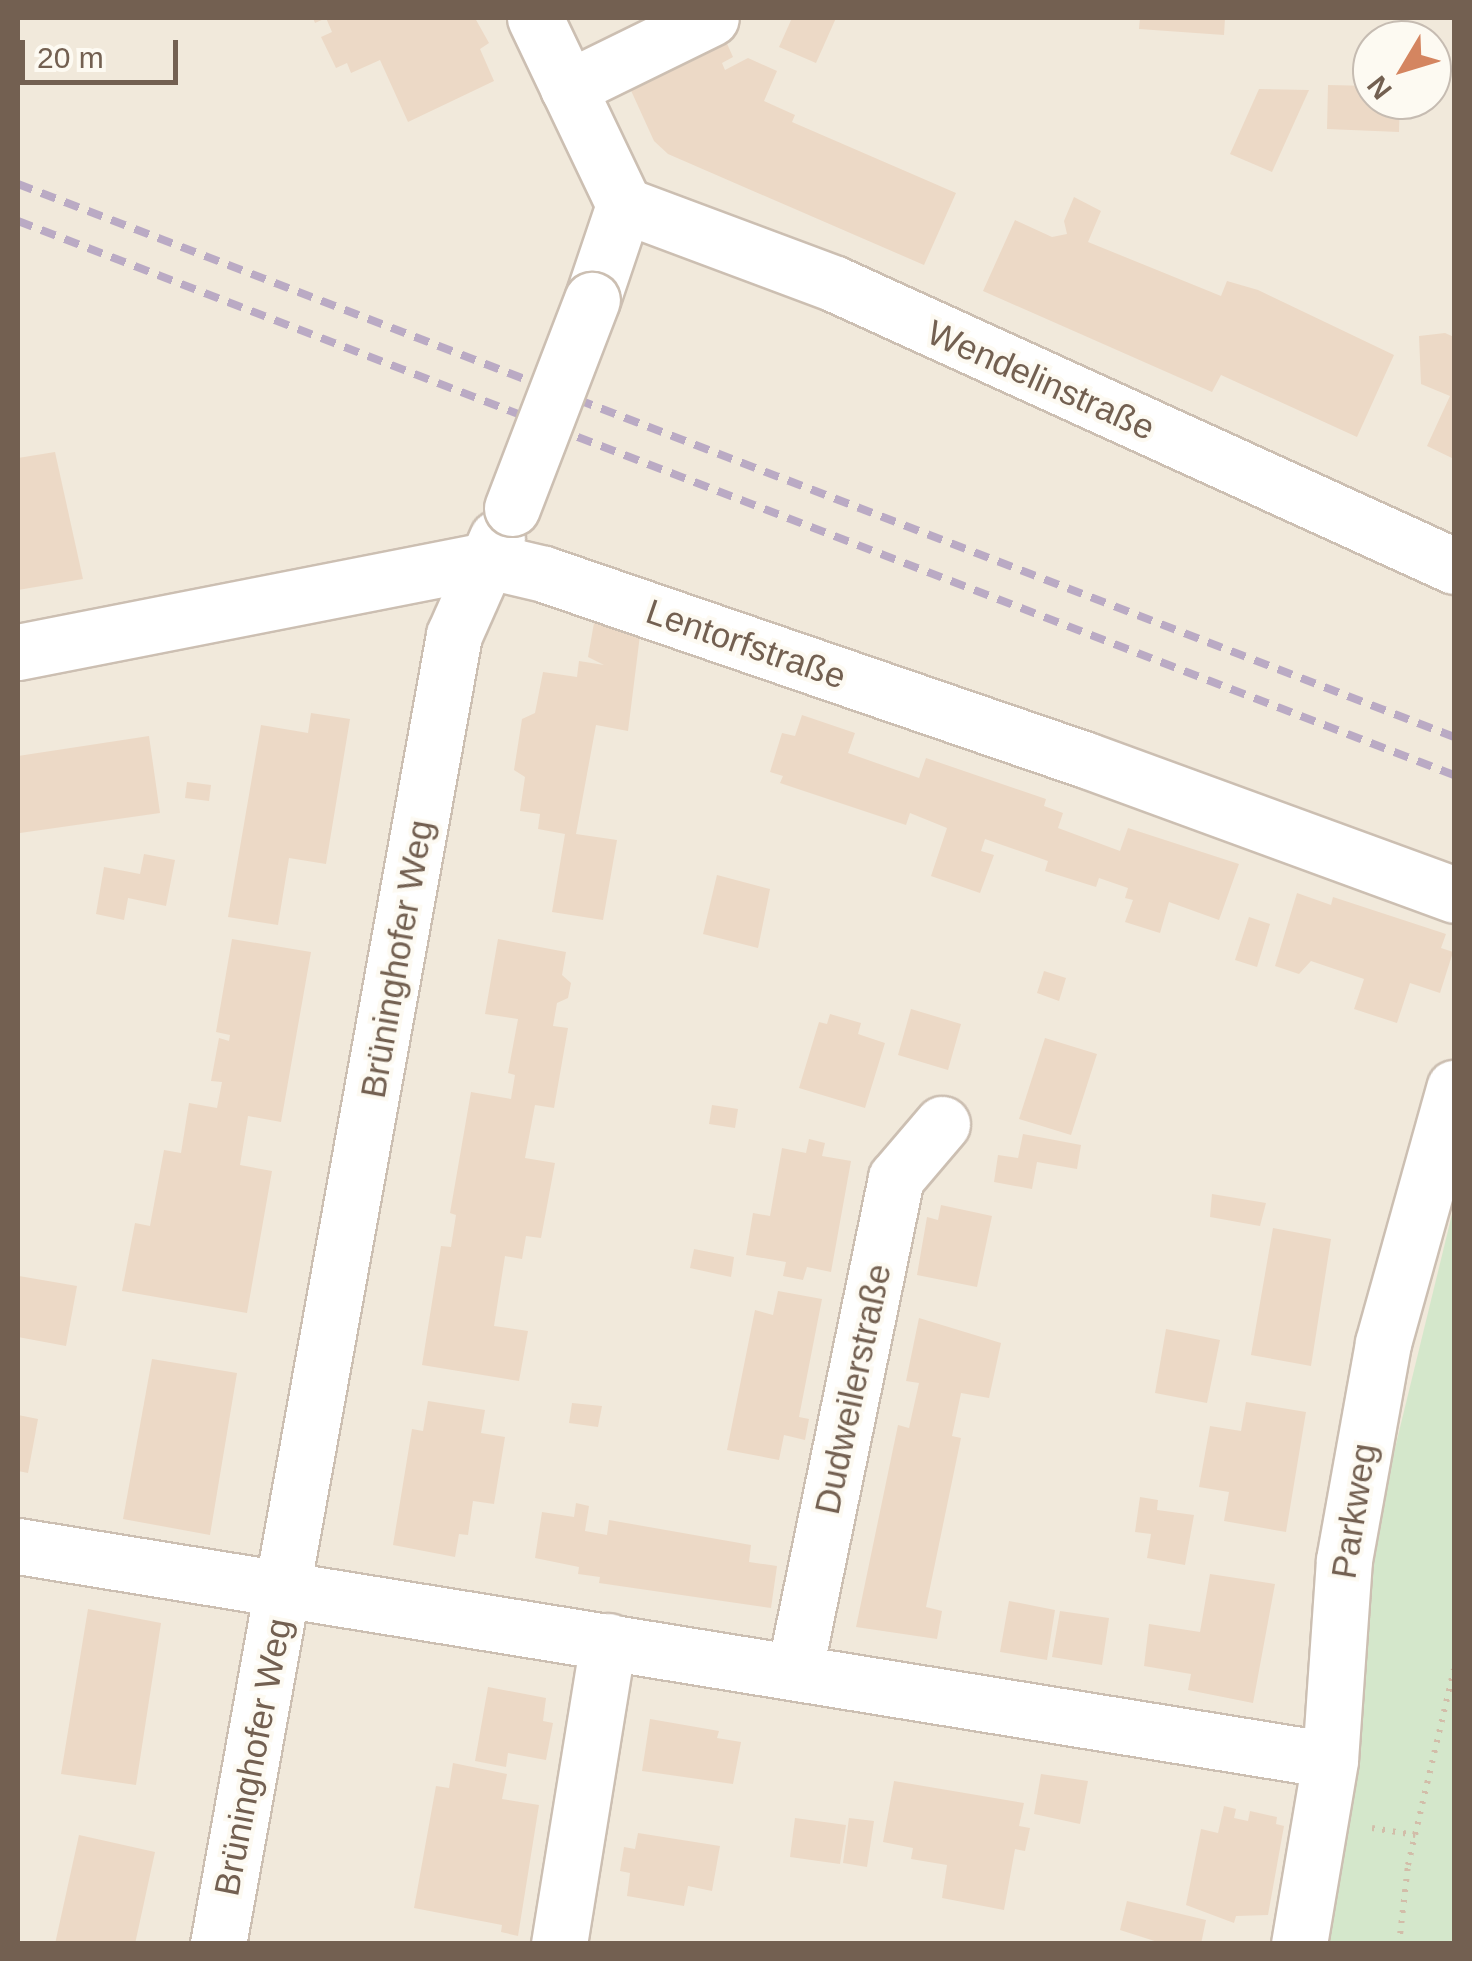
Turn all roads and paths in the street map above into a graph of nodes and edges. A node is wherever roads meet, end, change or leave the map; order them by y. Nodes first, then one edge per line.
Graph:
1 (535, 18) edge
2 (710, 18) edge
3 (568, 88) junction
4 (624, 205) junction
5 (485, 560) junction
6 (1454, 566) edge
7 (18, 652) edge
8 (1454, 895) edge
9 (1454, 1088) edge
10 (942, 1124) dead end
11 (18, 1546) edge
12 (285, 1593) junction
13 (608, 1641) junction
14 (1454, 1669) edge
15 (795, 1670) junction
16 (1330, 1760) junction
17 (218, 1944) edge
18 (559, 1944) edge
19 (1299, 1944) edge
20 (1400, 1944) edge

1 - 3 street
2 - 3 street
3 - 4 street
4 - 5 street, Brüninghofer Weg, bridge
4 - 6 street, Wendelinstraße
5 - 7 street, Lentorfstraße
5 - 8 street, Lentorfstraße
5 - 12 street, Brüninghofer Weg
9 - 16 street, Parkweg
10 - 15 street, Dudweilerstraße
11 - 12 street
12 - 13 street
12 - 17 street, Brüninghofer Weg
13 - 15 street
13 - 18 street
14 - 20 path
15 - 16 street
16 - 19 street, Parkweg

